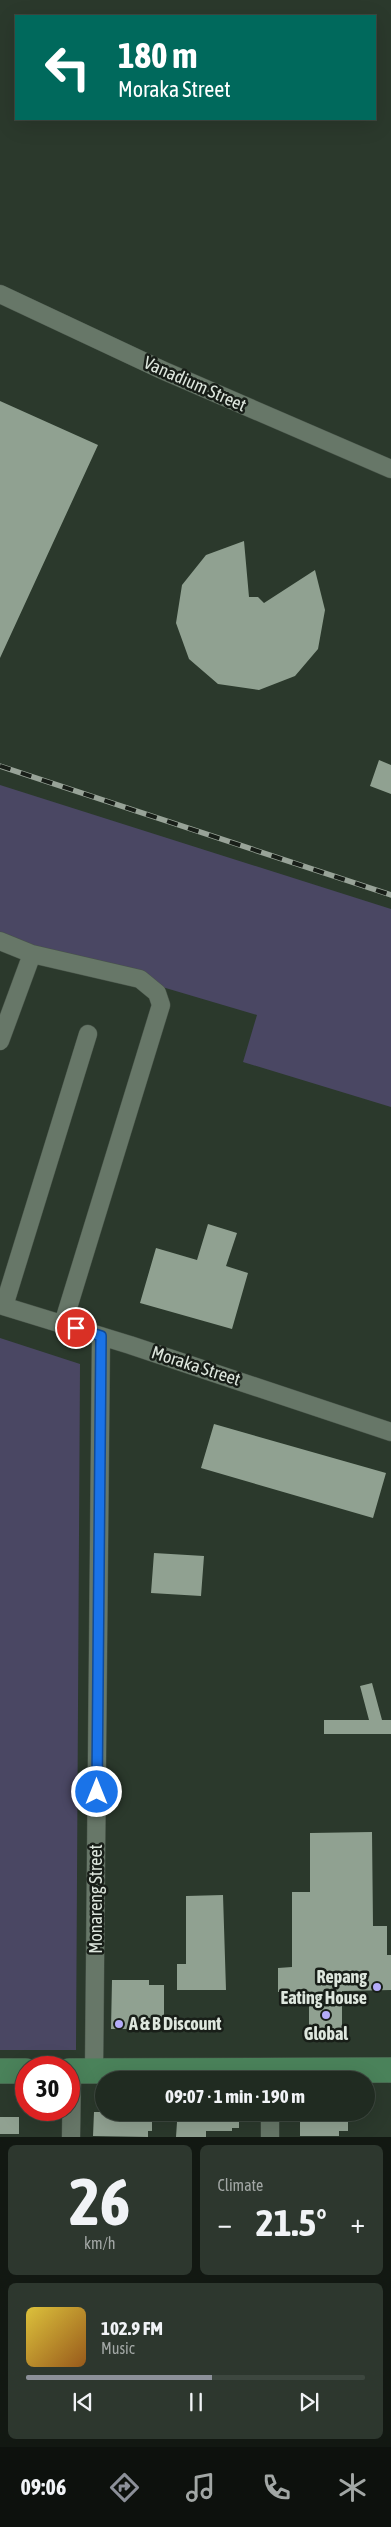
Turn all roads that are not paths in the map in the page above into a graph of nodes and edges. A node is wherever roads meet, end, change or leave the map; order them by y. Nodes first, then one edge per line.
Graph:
1 (0, 294) edge
2 (391, 469) edge
3 (0, 942) edge
4 (32, 954) junction
5 (88, 1034) dead end
6 (0, 1041) edge
7 (2, 1306) edge
8 (63, 1324) junction
9 (101, 1336) junction
10 (391, 1432) edge
11 (78, 2056) edge
12 (391, 2070) edge
13 (0, 2071) edge
14 (15, 2071) edge
15 (80, 2071) edge
16 (95, 2071) edge
17 (371, 2071) edge
18 (73, 2121) edge
19 (270, 2121) edge
20 (71, 2137) edge
21 (270, 2137) edge

1 - 2 street, Vanadium Street
3 - 4 street
4 - 6 street
4 - 8 street
5 - 7 street
7 - 8 street, Moraka Street
8 - 9 street, Moraka Street
9 - 10 street, Moraka Street
9 - 11 street, Monareng Street
12 - 17 street
13 - 14 street
15 - 16 street
18 - 20 street, Monareng Street
19 - 21 street

